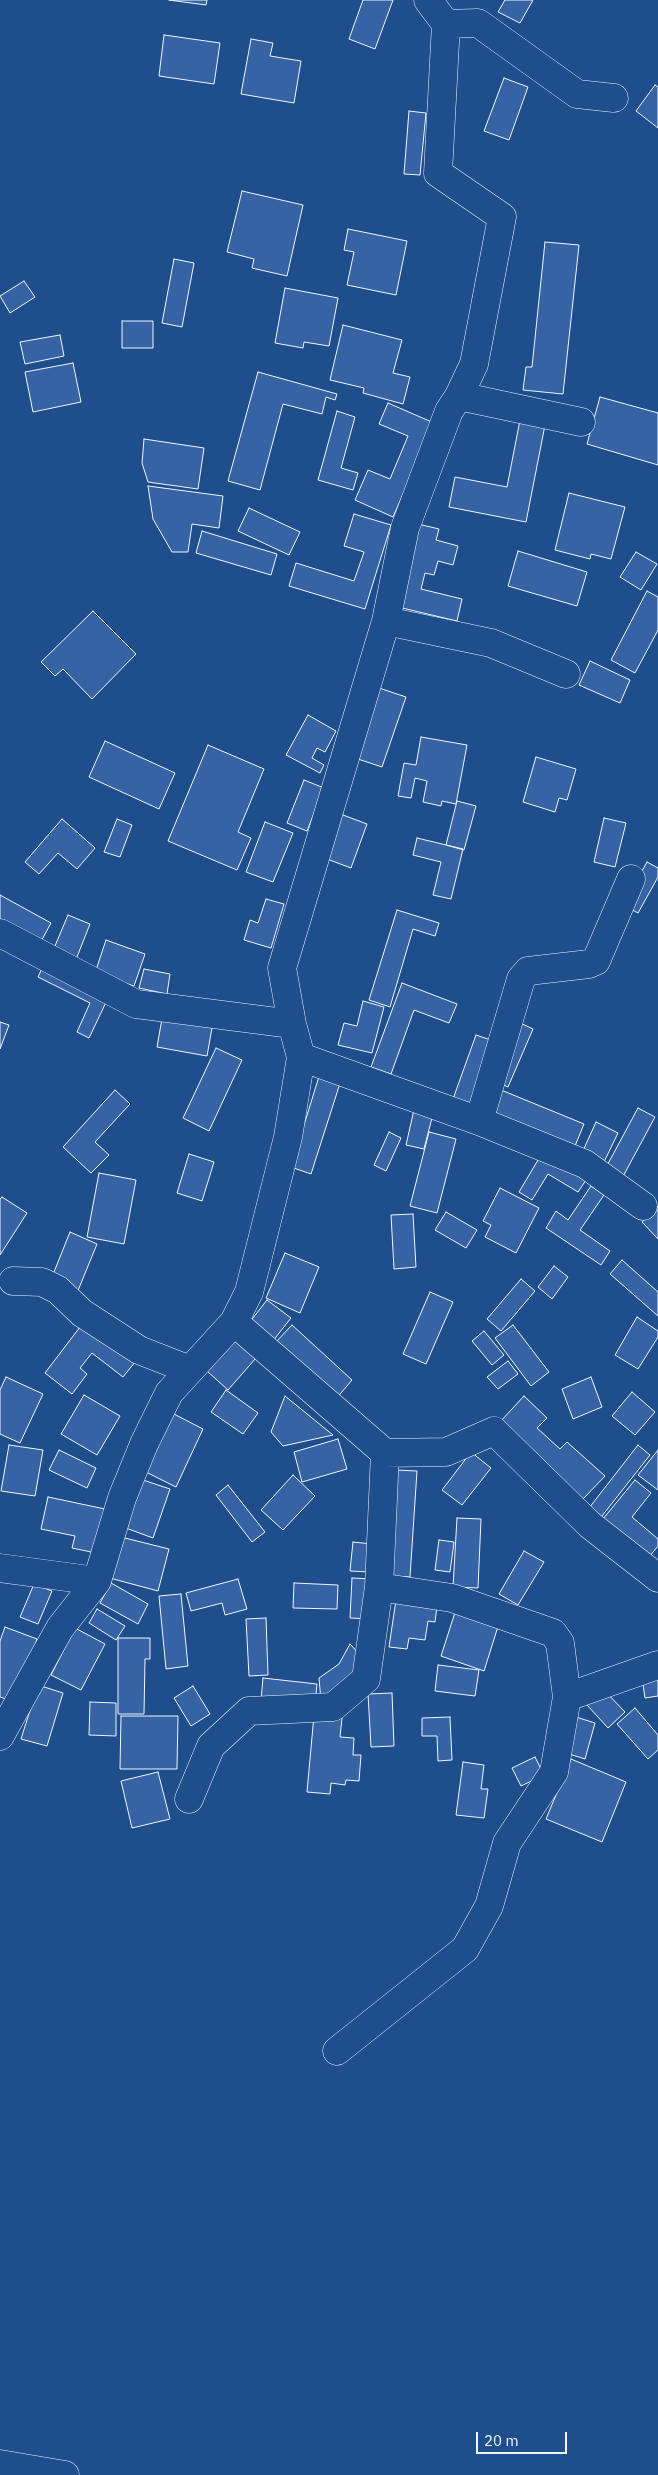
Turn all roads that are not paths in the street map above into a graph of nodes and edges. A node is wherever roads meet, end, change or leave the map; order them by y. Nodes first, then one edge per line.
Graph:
1 (428, 0) edge
2 (446, 24) junction
3 (614, 98) dead end
4 (459, 396) junction
5 (581, 422) dead end
6 (386, 621) junction
7 (566, 674) dead end
8 (631, 879) dead end
9 (0, 932) edge
10 (292, 1024) junction
11 (301, 1057) junction
12 (479, 1121) junction
13 (643, 1206) dead end
14 (12, 1281) dead end
15 (234, 1322) junction
16 (190, 1370) junction
17 (385, 1453) junction
18 (0, 1568) edge
19 (658, 1578) edge
20 (97, 1581) junction
21 (378, 1587) junction
22 (658, 1666) edge
23 (567, 1697) junction
24 (0, 1736) edge
25 (189, 1799) dead end
26 (337, 2051) dead end
27 (0, 2464) edge
28 (65, 2475) edge

1 - 2 street
2 - 3 street
2 - 4 street
4 - 5 street
4 - 6 street
6 - 7 street
6 - 10 street
8 - 12 street
9 - 10 street
10 - 11 street
11 - 12 street
11 - 15 street
12 - 13 street
14 - 16 street
15 - 16 street
15 - 17 street
16 - 20 street
17 - 19 street
17 - 21 street
18 - 20 street
20 - 24 street
21 - 23 street
21 - 25 street
22 - 23 street
23 - 26 street
27 - 28 street

